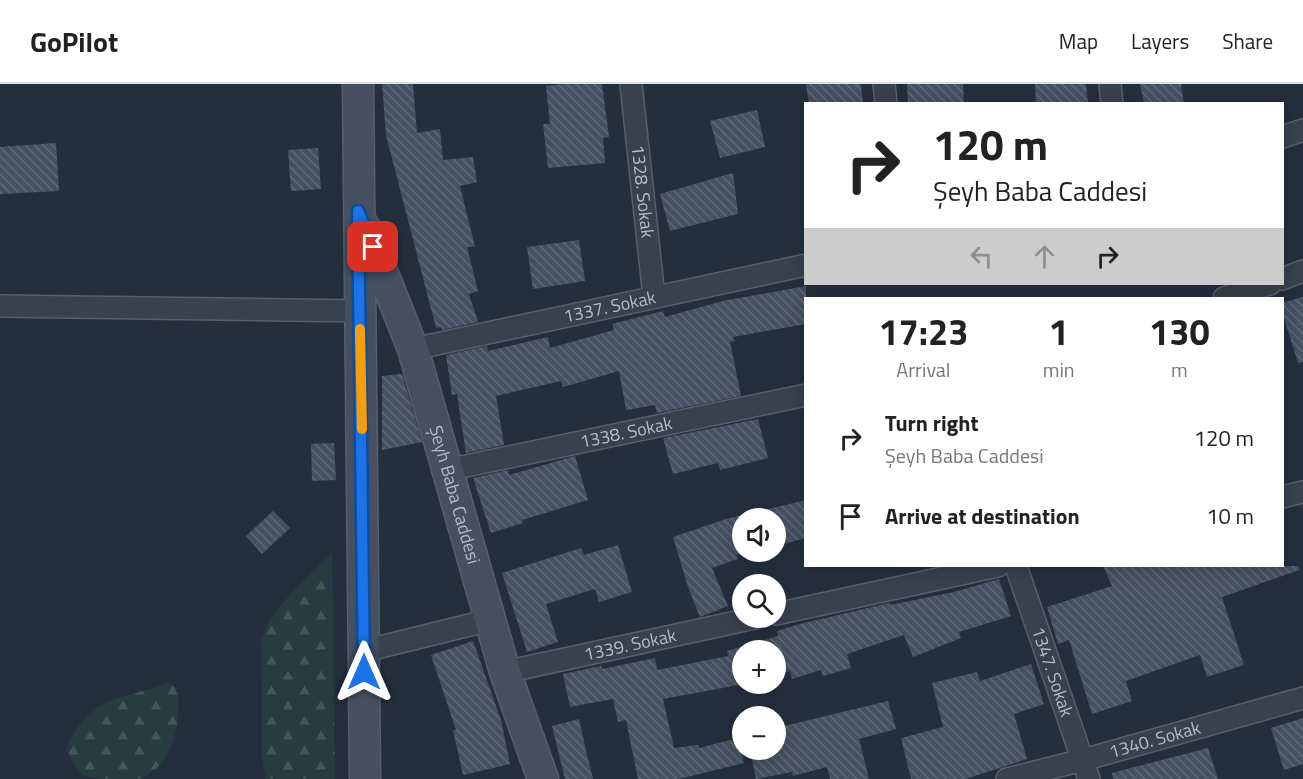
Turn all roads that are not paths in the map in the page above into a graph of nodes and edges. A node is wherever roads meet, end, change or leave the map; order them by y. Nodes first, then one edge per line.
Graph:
1 (358, 84) edge
2 (631, 84) edge
3 (884, 84) edge
4 (1110, 84) edge
5 (886, 102) edge
6 (1112, 102) edge
7 (1303, 130) edge
8 (1284, 136) edge
9 (358, 211) junction
10 (804, 265) edge
11 (1303, 271) edge
12 (1284, 278) edge
13 (1267, 285) edge
14 (654, 297) junction
15 (1227, 297) edge
16 (0, 306) edge
17 (360, 311) junction
18 (413, 350) junction
19 (804, 395) edge
20 (447, 470) junction
21 (1303, 492) edge
22 (1284, 497) edge
23 (993, 567) edge
24 (1016, 567) edge
25 (786, 612) edge
26 (490, 620) junction
27 (732, 623) edge
28 (364, 651) junction
29 (505, 672) junction
30 (1303, 698) edge
31 (1086, 770) edge
32 (365, 779) edge
33 (543, 779) edge
34 (1007, 779) edge

1 - 9 street
2 - 14 street, 1328. Sokak
3 - 5 street
4 - 6 street
7 - 8 street
9 - 17 street
9 - 18 street, Şeyh Baba Caddesi
10 - 14 street, 1337. Sokak
11 - 12 street
13 - 15 street
14 - 18 street, 1337. Sokak
16 - 17 street
17 - 28 street
18 - 20 street, Şeyh Baba Caddesi
19 - 20 street, 1338. Sokak
20 - 26 street, Şeyh Baba Caddesi
21 - 22 street
23 - 25 street
24 - 31 street, 1347. Sokak
26 - 28 street
26 - 29 street, Şeyh Baba Caddesi
27 - 29 street, 1339. Sokak
28 - 32 street
29 - 33 street, Şeyh Baba Caddesi
30 - 31 street, 1340. Sokak
31 - 34 street, 1340. Sokak

